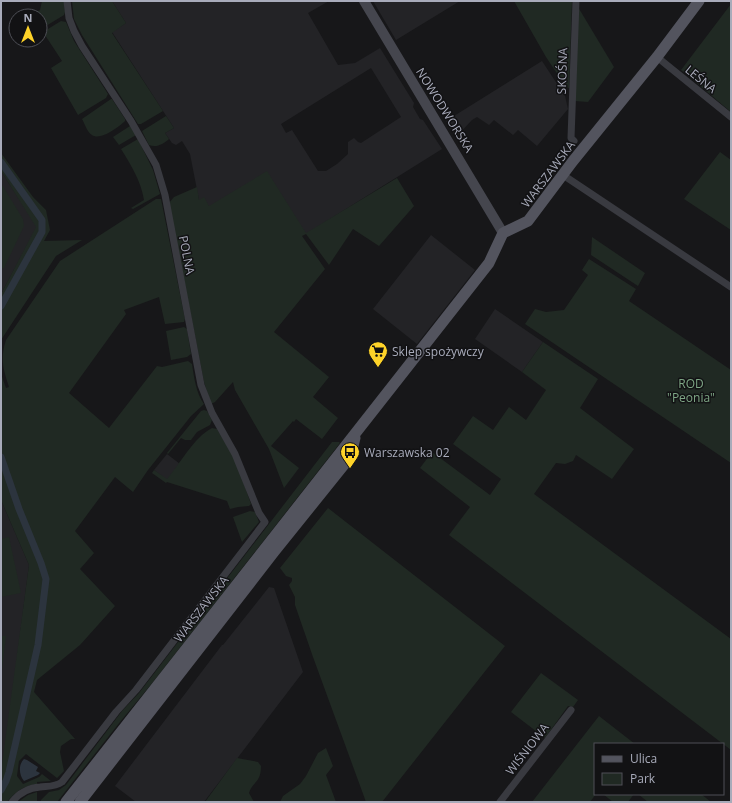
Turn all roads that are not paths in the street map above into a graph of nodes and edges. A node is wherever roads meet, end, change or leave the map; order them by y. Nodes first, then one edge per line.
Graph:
1 (67, 1) edge
2 (364, 1) edge
3 (576, 1) edge
4 (699, 1) edge
5 (656, 57) junction
6 (731, 118) edge
7 (574, 141) dead end
8 (563, 175) junction
9 (503, 233) junction
10 (731, 287) edge
11 (356, 432) junction
12 (571, 710) dead end
13 (12, 802) edge
14 (66, 802) edge
15 (80, 802) edge
16 (500, 802) edge

1 - 13 street, POLNA
2 - 9 main road, NOWODWORSKA
3 - 7 street, SKOŚNA
4 - 5 main road, WARSZAWSKA
5 - 6 street, LEŚNA
5 - 8 main road, WARSZAWSKA
8 - 9 main road, WARSZAWSKA
8 - 10 street
9 - 11 main road, WARSZAWSKA
11 - 14 main road, WARSZAWSKA
11 - 15 main road, WARSZAWSKA
12 - 16 street, WIŚNIOWA

